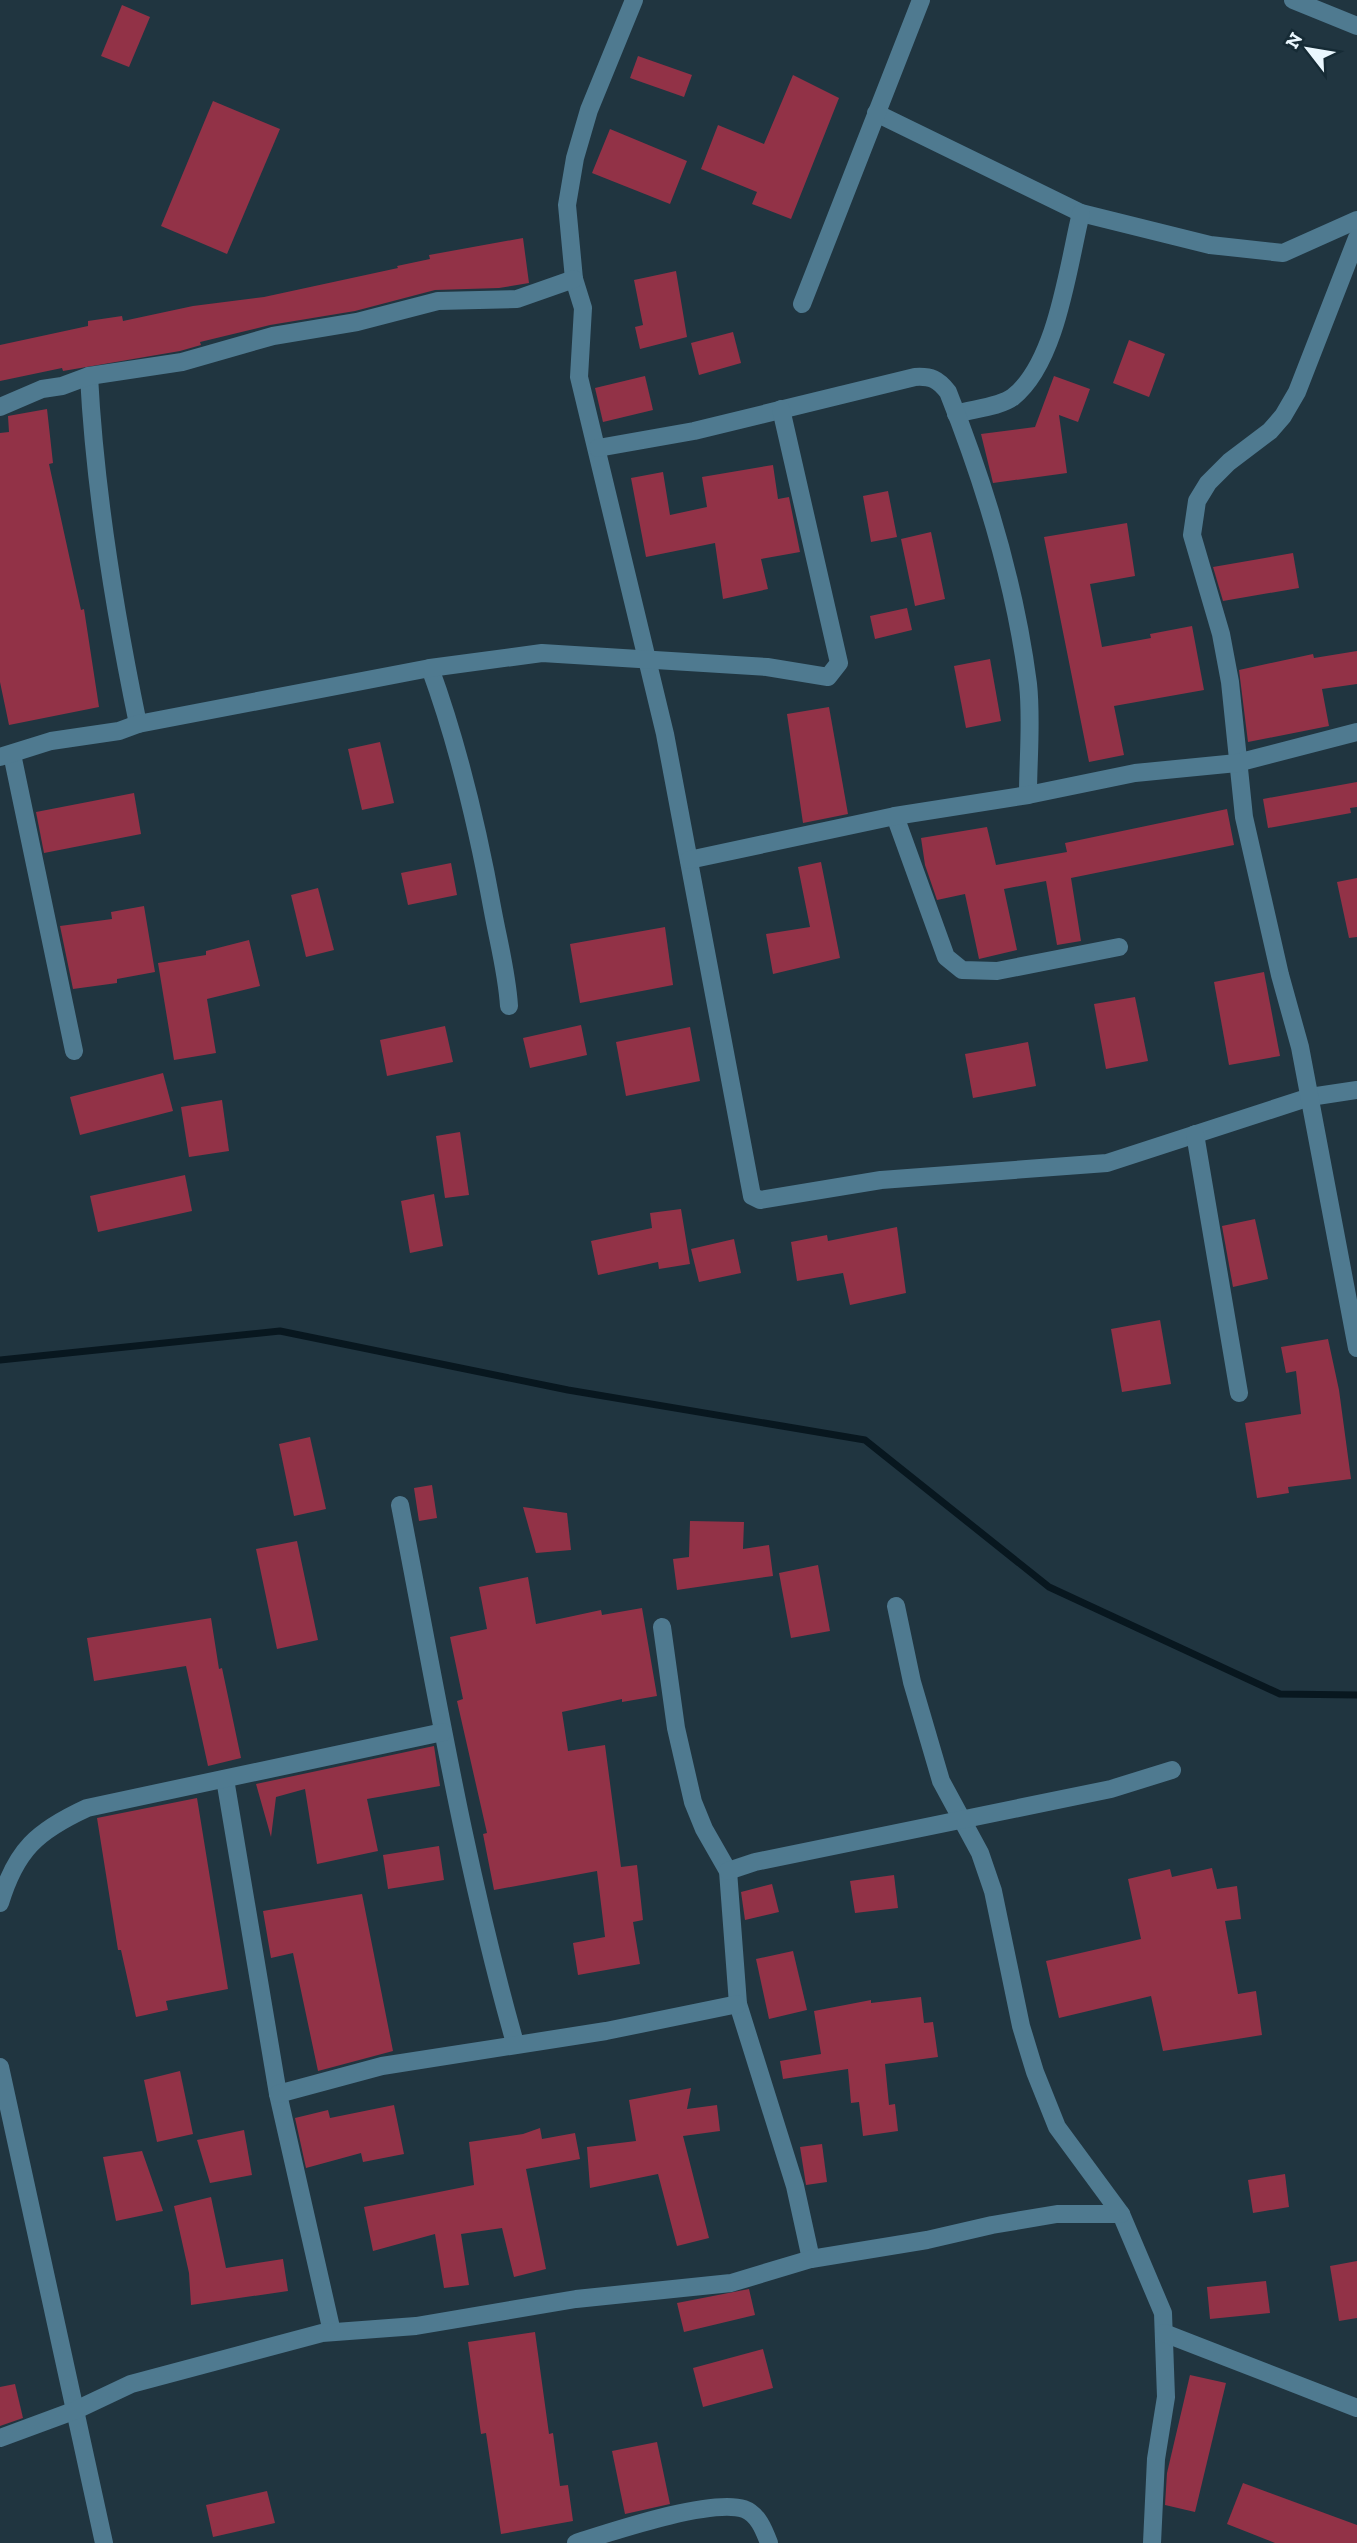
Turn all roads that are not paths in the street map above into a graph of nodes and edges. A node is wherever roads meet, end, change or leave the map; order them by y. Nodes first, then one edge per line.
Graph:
1 (634, 0) edge
2 (922, 0) edge
3 (1293, 0) edge
4 (1357, 26) edge
5 (876, 113) junction
6 (1081, 213) junction
7 (1357, 220) edge
8 (1357, 237) edge
9 (574, 279) junction
10 (802, 304) dead end
11 (89, 376) junction
12 (0, 407) edge
13 (781, 409) junction
14 (956, 414) junction
15 (598, 448) junction
16 (648, 659) junction
17 (430, 668) junction
18 (138, 724) junction
19 (1357, 732) edge
20 (6, 755) edge
21 (1237, 763) junction
22 (1028, 795) junction
23 (895, 816) junction
24 (689, 860) junction
25 (1119, 947) dead end
26 (509, 1006) dead end
27 (74, 1051) dead end
28 (1357, 1090) edge
29 (1310, 1097) junction
30 (1195, 1135) junction
31 (1357, 1348) edge
32 (1239, 1393) dead end
33 (400, 1505) dead end
34 (896, 1606) dead end
35 (662, 1627) dead end
36 (443, 1732) junction
37 (1172, 1770) dead end
38 (225, 1779) junction
39 (961, 1819) junction
40 (727, 1871) junction
41 (0, 1903) edge
42 (738, 2004) junction
43 (515, 2043) junction
44 (0, 2067) edge
45 (278, 2094) junction
46 (1121, 2214) junction
47 (811, 2259) junction
48 (332, 2332) junction
49 (1164, 2333) junction
50 (1357, 2408) edge
51 (76, 2410) junction
52 (0, 2438) edge
53 (104, 2543) edge
54 (576, 2543) edge
55 (769, 2543) edge
56 (1152, 2543) edge

1 - 9 street
2 - 5 street
3 - 4 street
5 - 6 street
5 - 10 street
6 - 7 street
6 - 14 street
8 - 21 street
9 - 11 street
9 - 15 street
11 - 12 street
11 - 18 street
13 - 14 street
13 - 15 street
13 - 16 street
14 - 22 street
15 - 16 street
16 - 17 street
16 - 24 street
17 - 18 street
17 - 26 street
18 - 20 street
19 - 21 street
20 - 27 street
21 - 22 street
21 - 29 street
22 - 23 street
23 - 24 street
23 - 25 street
24 - 30 street
28 - 29 street
29 - 30 street
29 - 31 street
30 - 32 street
33 - 36 street
34 - 39 street
35 - 40 street
36 - 38 street
36 - 43 street
37 - 39 street
38 - 41 street
38 - 45 street
39 - 40 street
39 - 46 street
40 - 42 street
42 - 43 street
42 - 47 street
43 - 45 street
44 - 51 street
45 - 48 street
46 - 47 street
46 - 49 street
47 - 48 street
48 - 51 street
49 - 50 street
49 - 56 street
51 - 52 street
51 - 53 street
54 - 55 street

